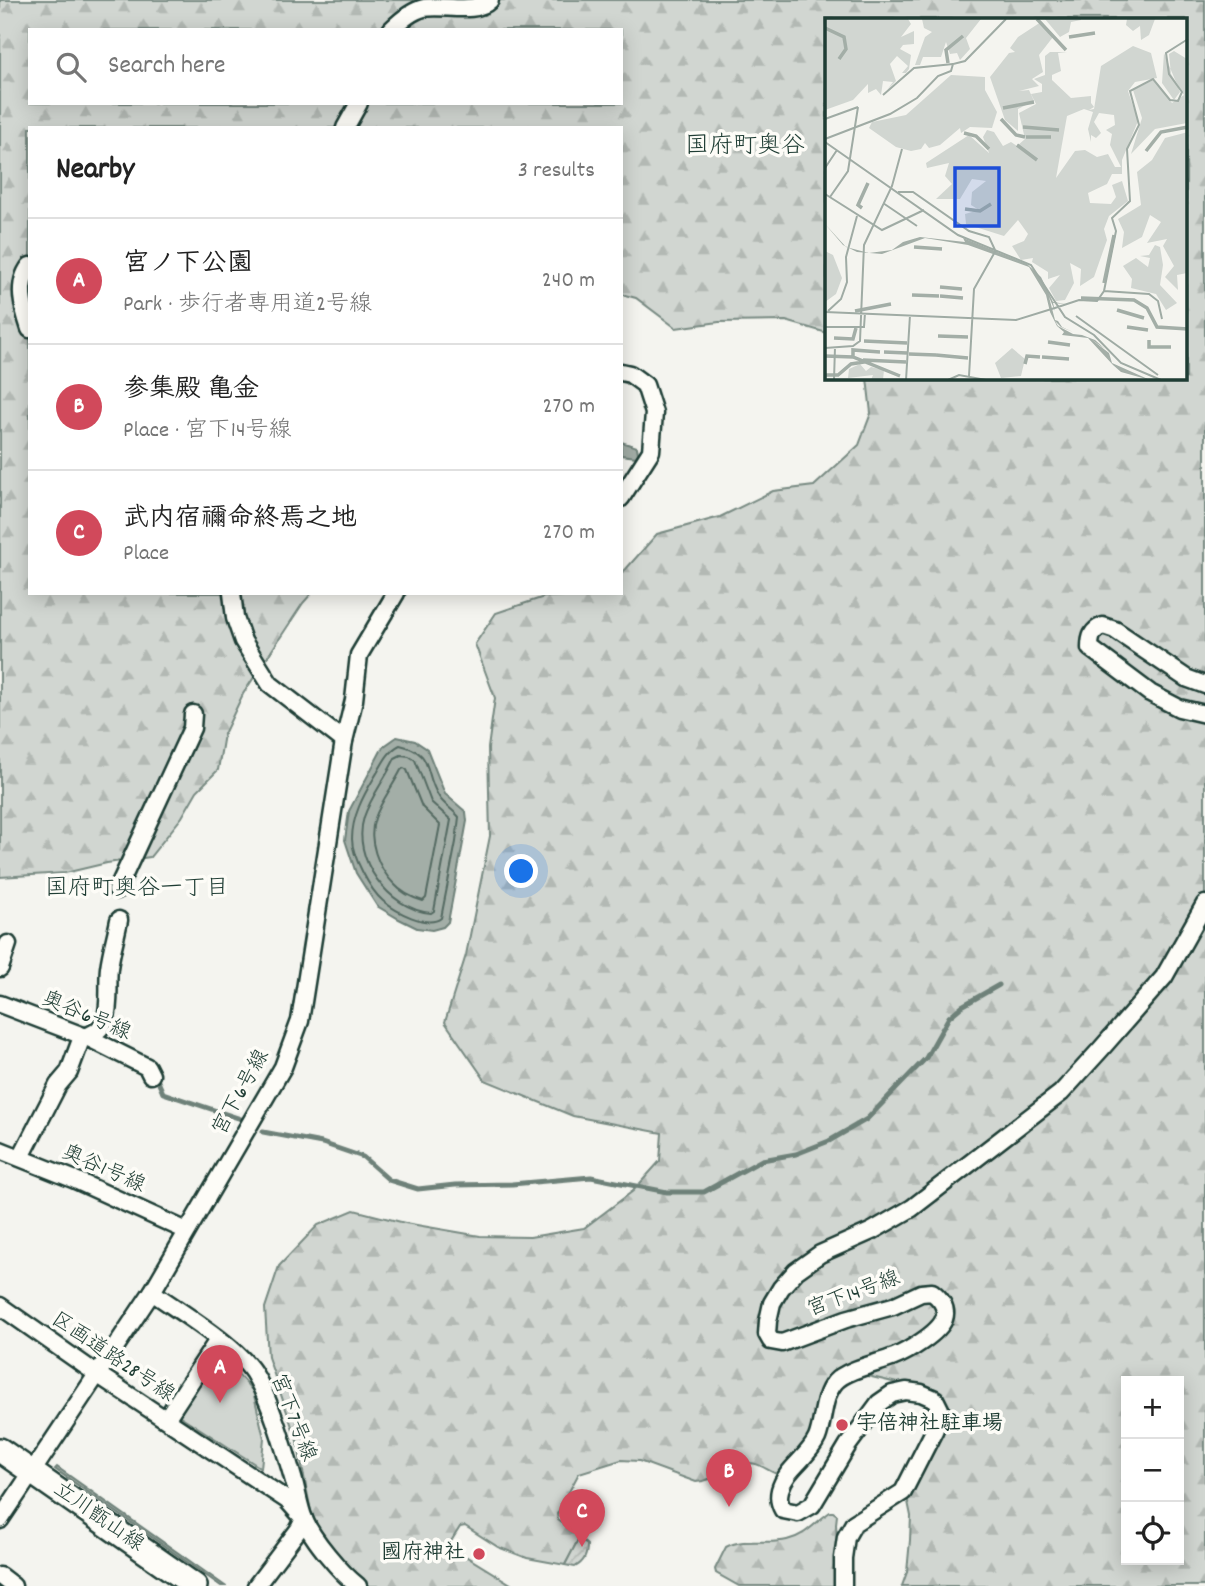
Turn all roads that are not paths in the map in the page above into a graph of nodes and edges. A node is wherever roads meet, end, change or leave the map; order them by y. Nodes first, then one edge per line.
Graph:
1 (490, 0) edge
2 (393, 28) edge
3 (358, 105) edge
4 (346, 126) edge
5 (28, 268) edge
6 (28, 323) edge
7 (623, 372) edge
8 (623, 495) edge
9 (232, 595) edge
10 (395, 595) edge
11 (1205, 685) edge
12 (193, 714) dead end
13 (1205, 714) edge
14 (344, 741) junction
15 (117, 890) dead end
16 (1205, 904) edge
17 (119, 920) dead end
18 (8, 944) dead end
19 (0, 968) edge
20 (0, 1004) edge
21 (82, 1037) junction
22 (151, 1075) dead end
23 (0, 1150) edge
24 (21, 1157) junction
25 (187, 1231) junction
26 (152, 1292) junction
27 (0, 1306) edge
28 (218, 1340) junction
29 (97, 1374) junction
30 (166, 1419) junction
31 (0, 1450) edge
32 (33, 1473) junction
33 (304, 1519) junction
34 (0, 1520) edge
35 (0, 1576) edge
36 (13, 1586) edge
37 (195, 1586) edge
38 (256, 1586) edge
39 (358, 1586) edge
40 (843, 1586) edge

1 - 2 street
3 - 4 street
5 - 6 street
7 - 8 street
9 - 14 street
10 - 14 street, 宮下6号線
11 - 13 street
12 - 15 street
14 - 25 street, 宮下6号線
16 - 40 street, 宮下14号線
17 - 21 street
18 - 19 street
20 - 21 street, 奥谷6号線
21 - 22 street, 奥谷6号線
21 - 24 street
23 - 24 street, 奥谷1号線
24 - 25 street, 奥谷1号線
25 - 26 street, 宮下6号線
26 - 28 street, 宮下7号線
26 - 29 street, 宮下6号線
27 - 29 street, 区画道路28号線
28 - 30 street
28 - 33 street, 宮下7号線
29 - 30 street, 区画道路28号線
29 - 32 street, 宮下6号線
30 - 33 street, 区画道路28号線
31 - 32 street, 立川甑山線
32 - 34 street, 宮下6号線
32 - 37 street, 立川甑山線
33 - 38 street
33 - 39 street, 宮下7号線
35 - 36 street

